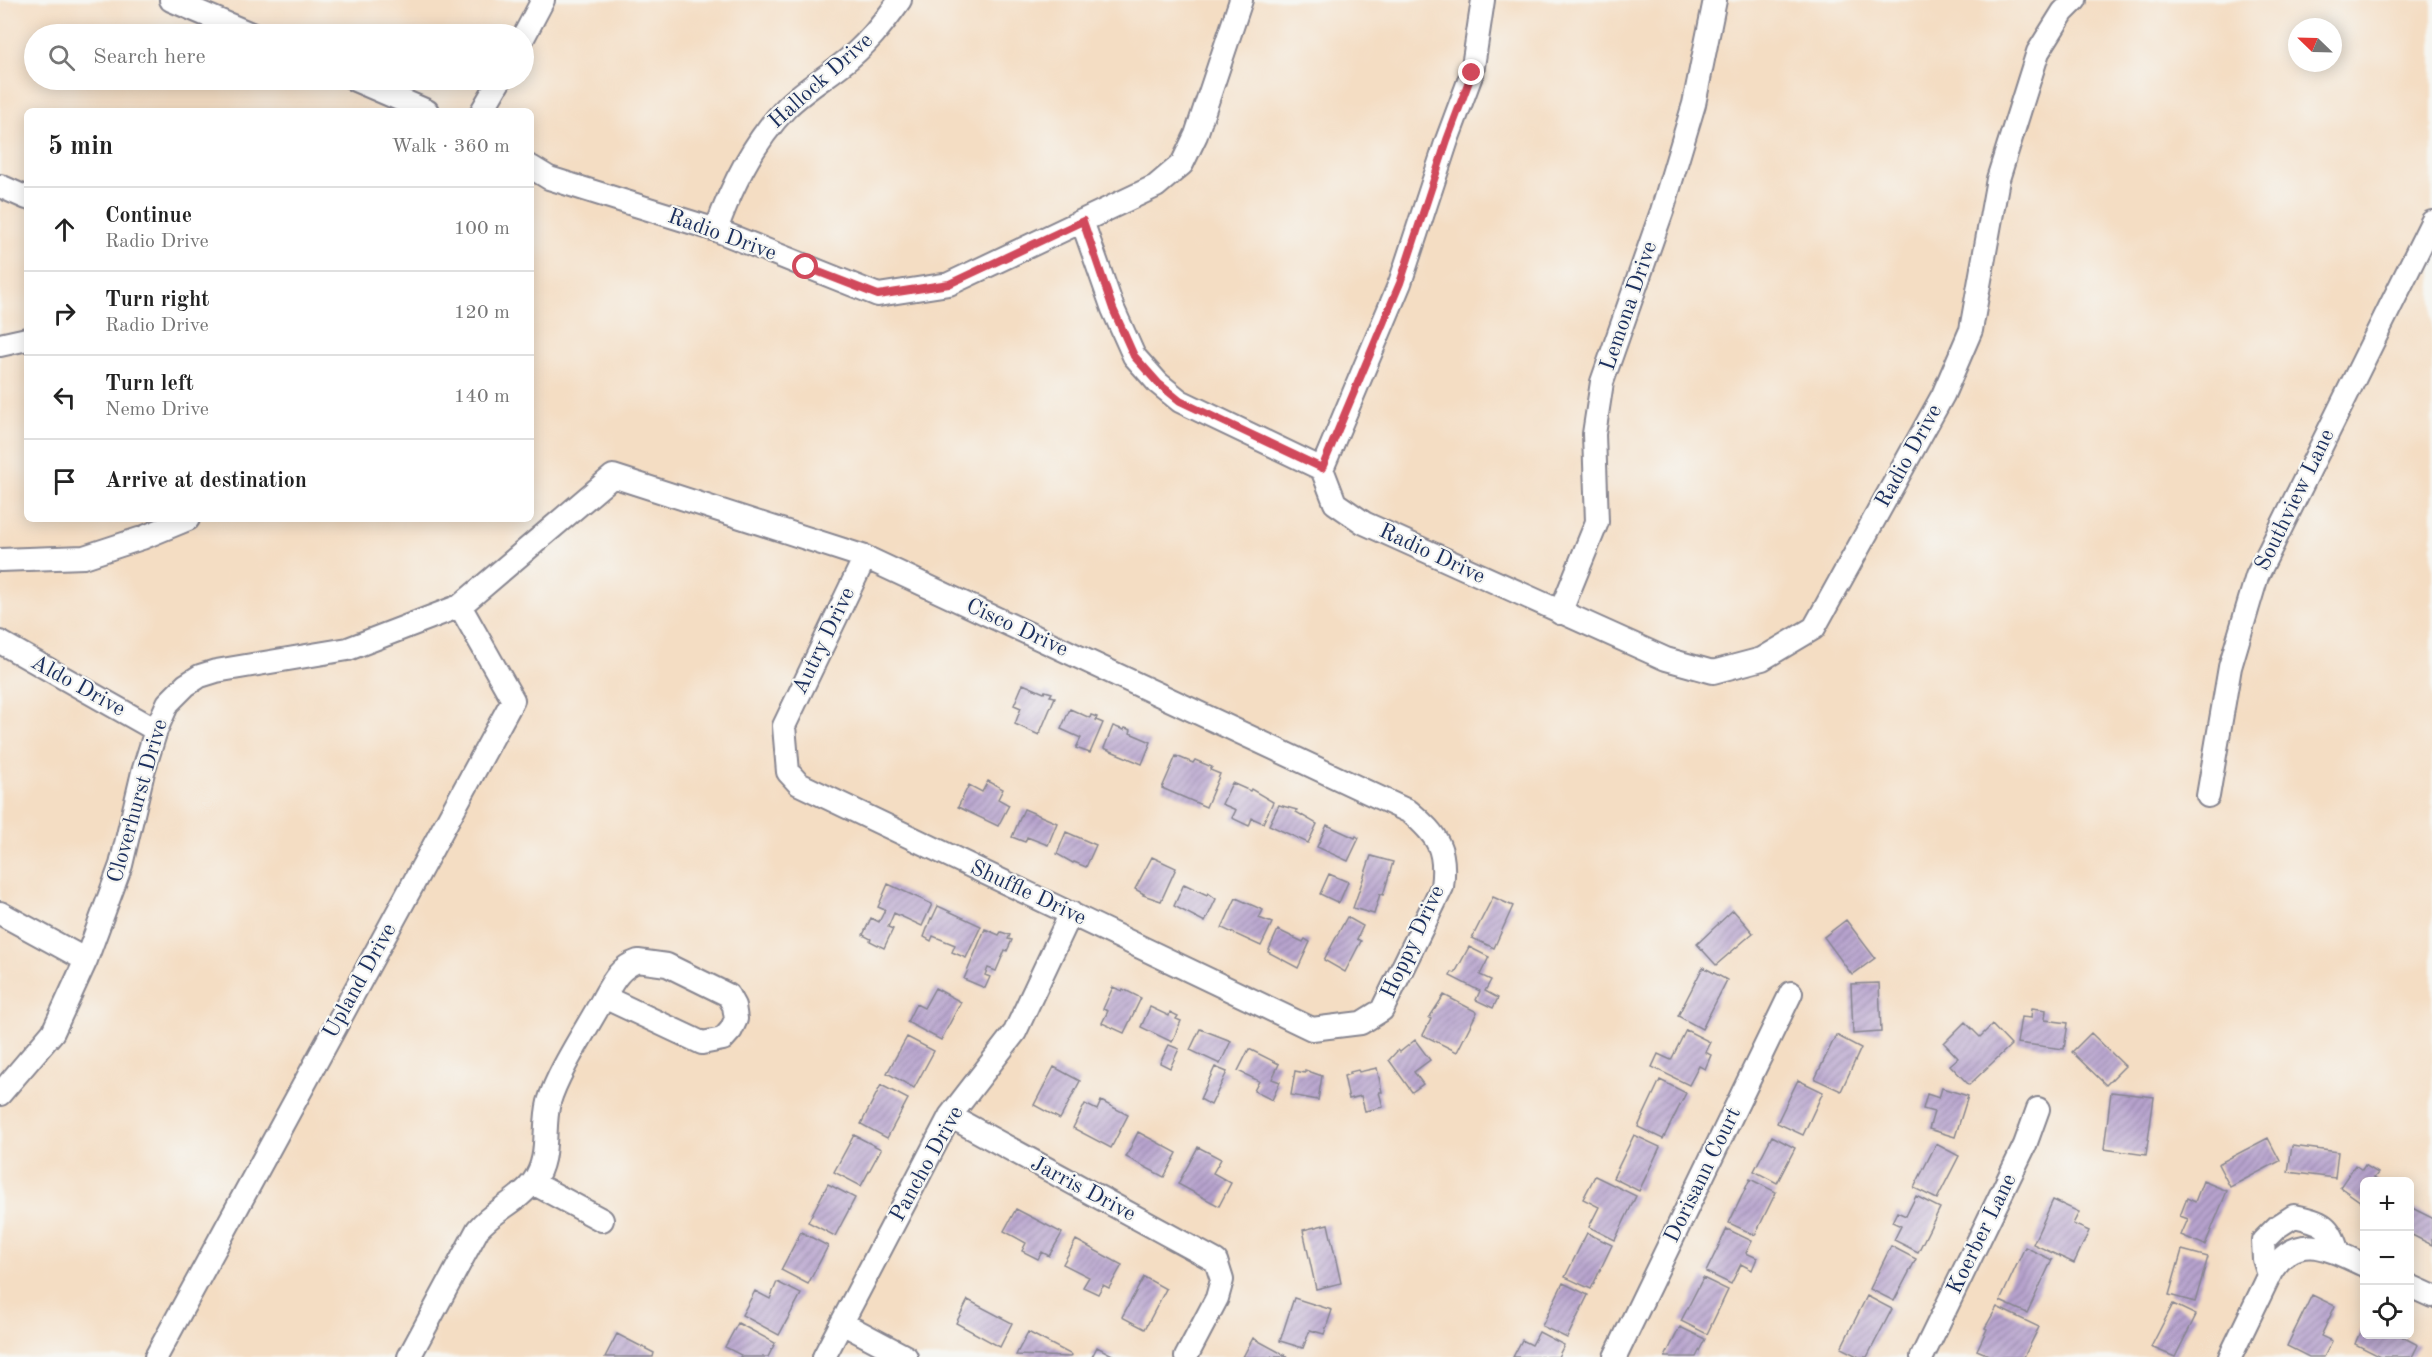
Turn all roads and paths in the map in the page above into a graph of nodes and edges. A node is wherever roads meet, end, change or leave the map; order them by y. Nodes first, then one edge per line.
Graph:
1 (171, 0) edge
2 (543, 0) edge
3 (900, 0) edge
4 (1241, 0) edge
5 (1483, 0) edge
6 (1715, 0) edge
7 (2075, 0) edge
8 (227, 24) edge
9 (530, 24) edge
10 (378, 90) edge
11 (494, 90) edge
12 (420, 108) edge
13 (484, 108) edge
14 (534, 169) edge
15 (0, 186) edge
16 (24, 197) edge
17 (1083, 221) junction
18 (2432, 222) edge
19 (716, 230) junction
20 (2423, 263) edge
21 (24, 340) edge
22 (0, 345) edge
23 (1322, 468) junction
24 (613, 476) joint
25 (181, 522) edge
26 (865, 557) junction
27 (0, 560) edge
28 (460, 606) junction
29 (1560, 612) junction
30 (0, 642) edge
31 (784, 726) joint
32 (156, 730) junction
33 (2208, 796) dead end
34 (1410, 812) joint
35 (1071, 913) junction
36 (0, 914) edge
37 (86, 960) junction
38 (1791, 993) dead end
39 (604, 997) junction
40 (1312, 1029) joint
41 (0, 1094) edge
42 (2038, 1109) dead end
43 (950, 1116) junction
44 (532, 1183) junction
45 (602, 1220) dead end
46 (2338, 1253) junction
47 (2360, 1263) edge
48 (2269, 1275) junction
49 (2414, 1288) edge
50 (2432, 1296) edge
51 (842, 1323) junction
52 (156, 1357) edge
53 (409, 1357) edge
54 (824, 1357) edge
55 (906, 1357) edge
56 (1186, 1357) edge
57 (1615, 1357) edge
58 (1922, 1357) edge
59 (2230, 1357) edge

1 - 8 street
2 - 9 street
3 - 19 street, Hallock Drive
4 - 17 street, Radio Drive
5 - 23 street
6 - 29 street, Lemona Drive
7 - 29 street, Radio Drive
10 - 12 street
11 - 13 street
14 - 19 street, Radio Drive
15 - 16 street
17 - 19 street, Radio Drive
17 - 23 street
18 - 20 street, Southview Lane
20 - 33 street, Southview Lane
21 - 22 street
23 - 29 street, Radio Drive
24 - 26 street, Cisco Drive
24 - 28 street, Cloverhurst Drive
25 - 27 street
26 - 31 street, Autry Drive
26 - 34 street, Cisco Drive
28 - 32 street, Cloverhurst Drive
28 - 52 street, Upland Drive
30 - 32 street, Aldo Drive
31 - 35 street, Shuffle Drive
32 - 37 street, Cloverhurst Drive
34 - 40 street, Hoppy Drive
35 - 40 street, Shuffle Drive
35 - 43 street, Pancho Drive
36 - 37 street
37 - 41 street, Cloverhurst Drive
38 - 57 street, Dorisann Court
39 - 39 street
39 - 44 street
42 - 58 street, Koerber Lane
43 - 51 street, Pancho Drive
43 - 56 street, Jarris Drive
44 - 45 street
44 - 53 street
46 - 47 street
46 - 48 street
46 - 48 street
48 - 59 street
49 - 50 street
51 - 54 street, Pancho Drive
51 - 55 street

